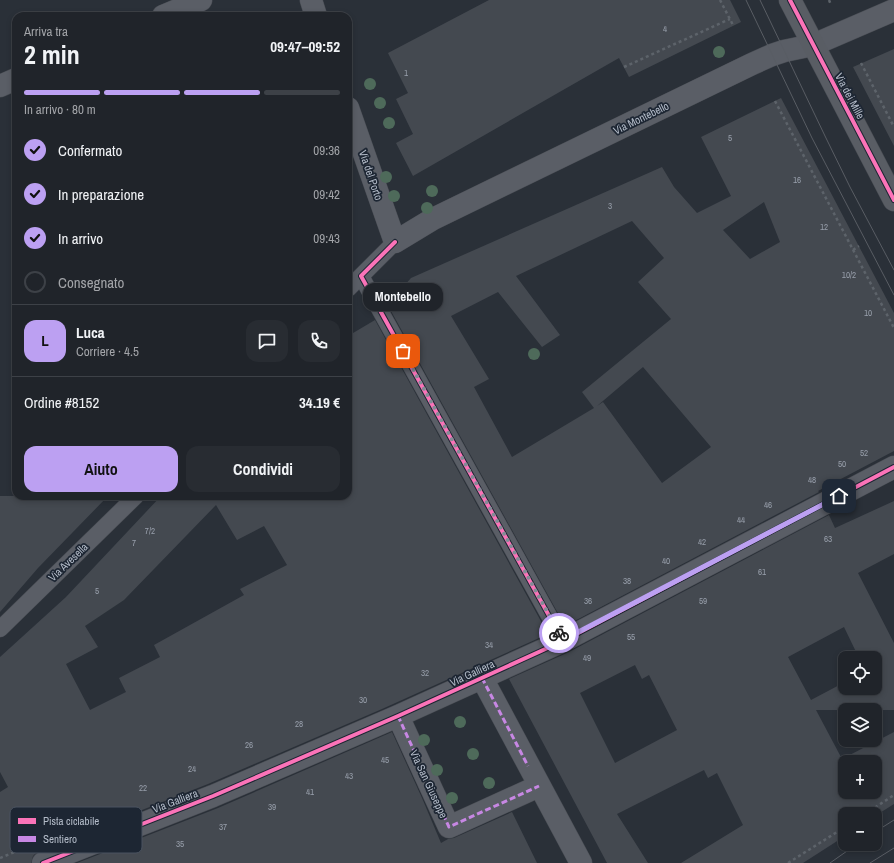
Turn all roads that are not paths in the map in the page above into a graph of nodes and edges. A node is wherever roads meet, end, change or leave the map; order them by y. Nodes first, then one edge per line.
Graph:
1 (200, 0) edge
2 (311, 0) edge
3 (790, 0) edge
4 (894, 10) edge
5 (172, 12) edge
6 (315, 12) edge
7 (813, 45) junction
8 (12, 81) edge
9 (0, 86) edge
10 (352, 119) edge
11 (894, 200) edge
12 (395, 242) junction
13 (361, 276) junction
14 (352, 285) edge
15 (894, 467) edge
16 (132, 500) edge
17 (0, 629) edge
18 (563, 640) junction
19 (482, 678) junction
20 (398, 716) junction
21 (539, 786) junction
22 (142, 824) edge
23 (68, 853) edge
24 (43, 863) edge
25 (581, 863) edge

1 - 5 street
2 - 6 street
3 - 7 street, Via dei Mille
4 - 7 street, Via Montebello
7 - 11 street, Via dei Mille
7 - 12 street, Via Montebello
8 - 9 street
10 - 12 street, Via del Porto
12 - 13 lane
13 - 14 lane
13 - 18 lane
15 - 18 street, Via Galliera
16 - 17 lane, Via Avesella
18 - 19 street, Via Galliera
19 - 20 street, Via Galliera
19 - 21 street
20 - 21 street, Via San Giuseppe
20 - 22 street, Via Galliera
21 - 25 street
23 - 24 street, Via Galliera

